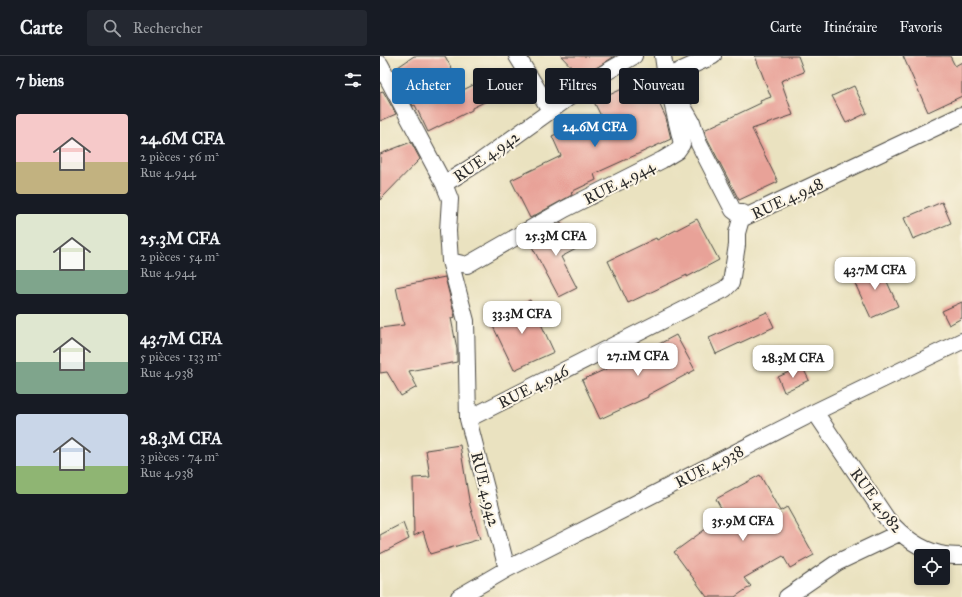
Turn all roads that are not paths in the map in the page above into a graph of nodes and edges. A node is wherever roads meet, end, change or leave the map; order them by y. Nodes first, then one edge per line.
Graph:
1 (517, 56) edge
2 (634, 56) edge
3 (663, 56) edge
4 (710, 57) edge
5 (380, 64) edge
6 (665, 68) edge
7 (686, 68) edge
8 (672, 104) edge
9 (682, 104) edge
10 (550, 110) junction
11 (962, 116) edge
12 (444, 184) junction
13 (741, 219) junction
14 (450, 261) junction
15 (962, 341) edge
16 (815, 412) junction
17 (468, 418) junction
18 (899, 533) junction
19 (962, 556) edge
20 (507, 569) junction
21 (459, 597) edge
22 (787, 597) edge

1 - 10 street
2 - 10 street, RUE 4.942
3 - 6 street
4 - 7 street
5 - 12 street
8 - 14 street, RUE 4.944
9 - 13 street, RUE 4.948
10 - 12 street, RUE 4.942
11 - 13 street, RUE 4.948
12 - 14 street, RUE 4.942
13 - 17 street, RUE 4.946
14 - 17 street, RUE 4.942
15 - 16 street, RUE 4.938
16 - 18 street, RUE 4.982
16 - 20 street, RUE 4.938
17 - 20 street, RUE 4.942
18 - 19 street, RUE 4.982
18 - 22 street
20 - 21 street, RUE 4.938

